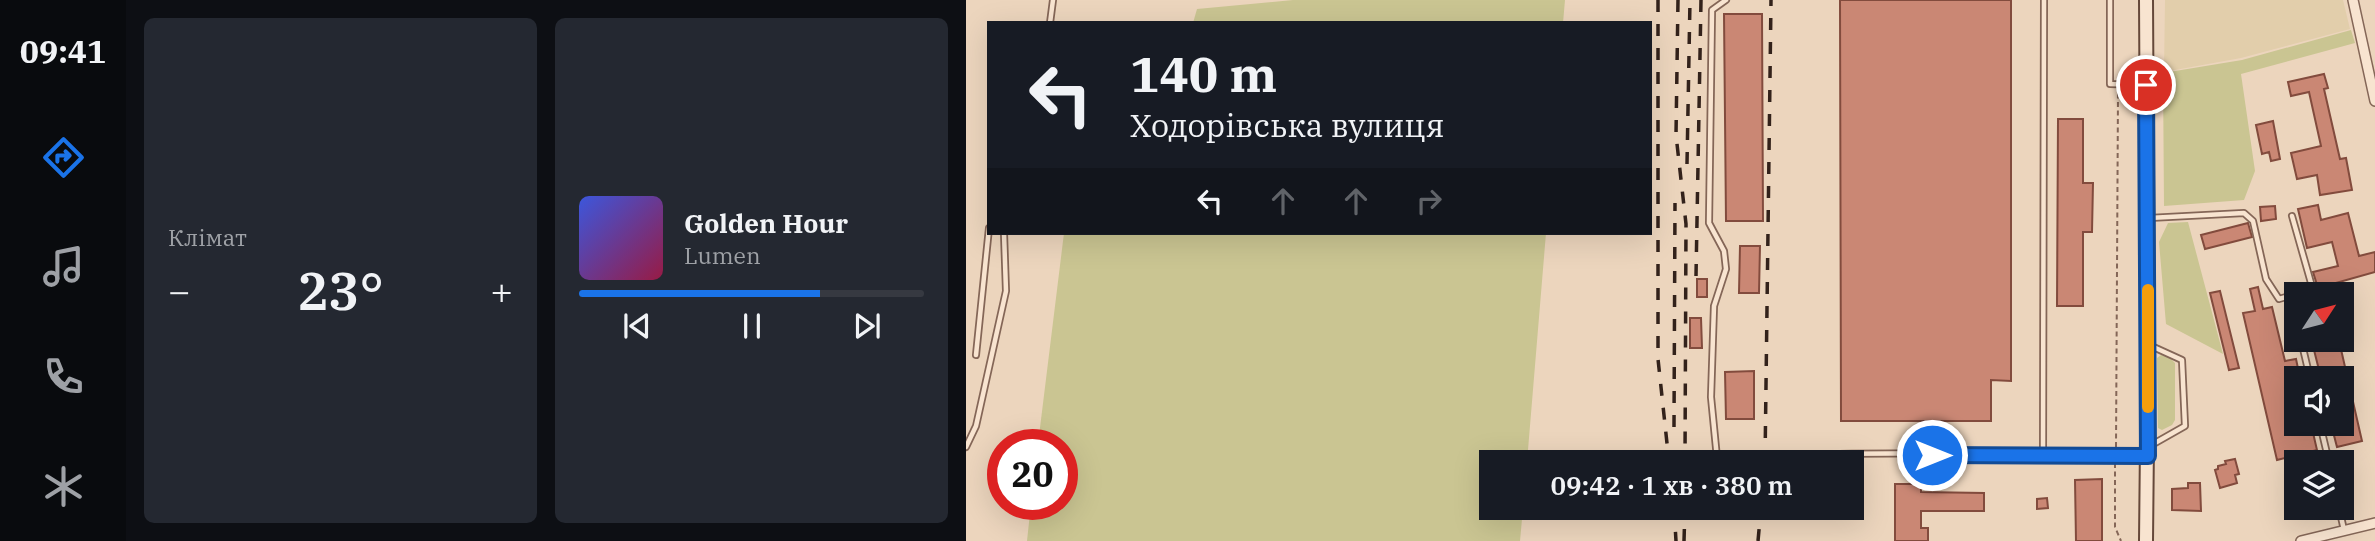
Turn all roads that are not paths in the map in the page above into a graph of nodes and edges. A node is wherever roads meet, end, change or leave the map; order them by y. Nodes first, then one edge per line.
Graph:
1 (1054, 0) edge
2 (1726, 0) edge
3 (2044, 0) edge
4 (2110, 0) edge
5 (2146, 0) edge
6 (2353, 0) edge
7 (1050, 21) edge
8 (2146, 85) junction
9 (2375, 101) edge
10 (2292, 216) dead end
11 (2148, 219) junction
12 (988, 235) edge
13 (1004, 235) edge
14 (2311, 282) edge
15 (2284, 298) edge
16 (2148, 345) junction
17 (976, 355) dead end
18 (966, 447) edge
19 (2148, 452) junction
20 (2043, 454) junction
21 (2342, 520) edge
22 (2375, 523) edge
23 (2344, 531) junction
24 (2146, 541) edge
25 (2301, 541) edge

1 - 7 lane
2 - 20 lane
3 - 20 lane
4 - 8 lane
5 - 8 main road
6 - 9 street
8 - 11 main road
10 - 14 lane
11 - 15 lane
11 - 16 main road
12 - 17 lane
13 - 18 lane
16 - 19 main road
16 - 19 lane
19 - 20 lane
19 - 24 main road
21 - 23 lane
22 - 23 street
23 - 25 street

